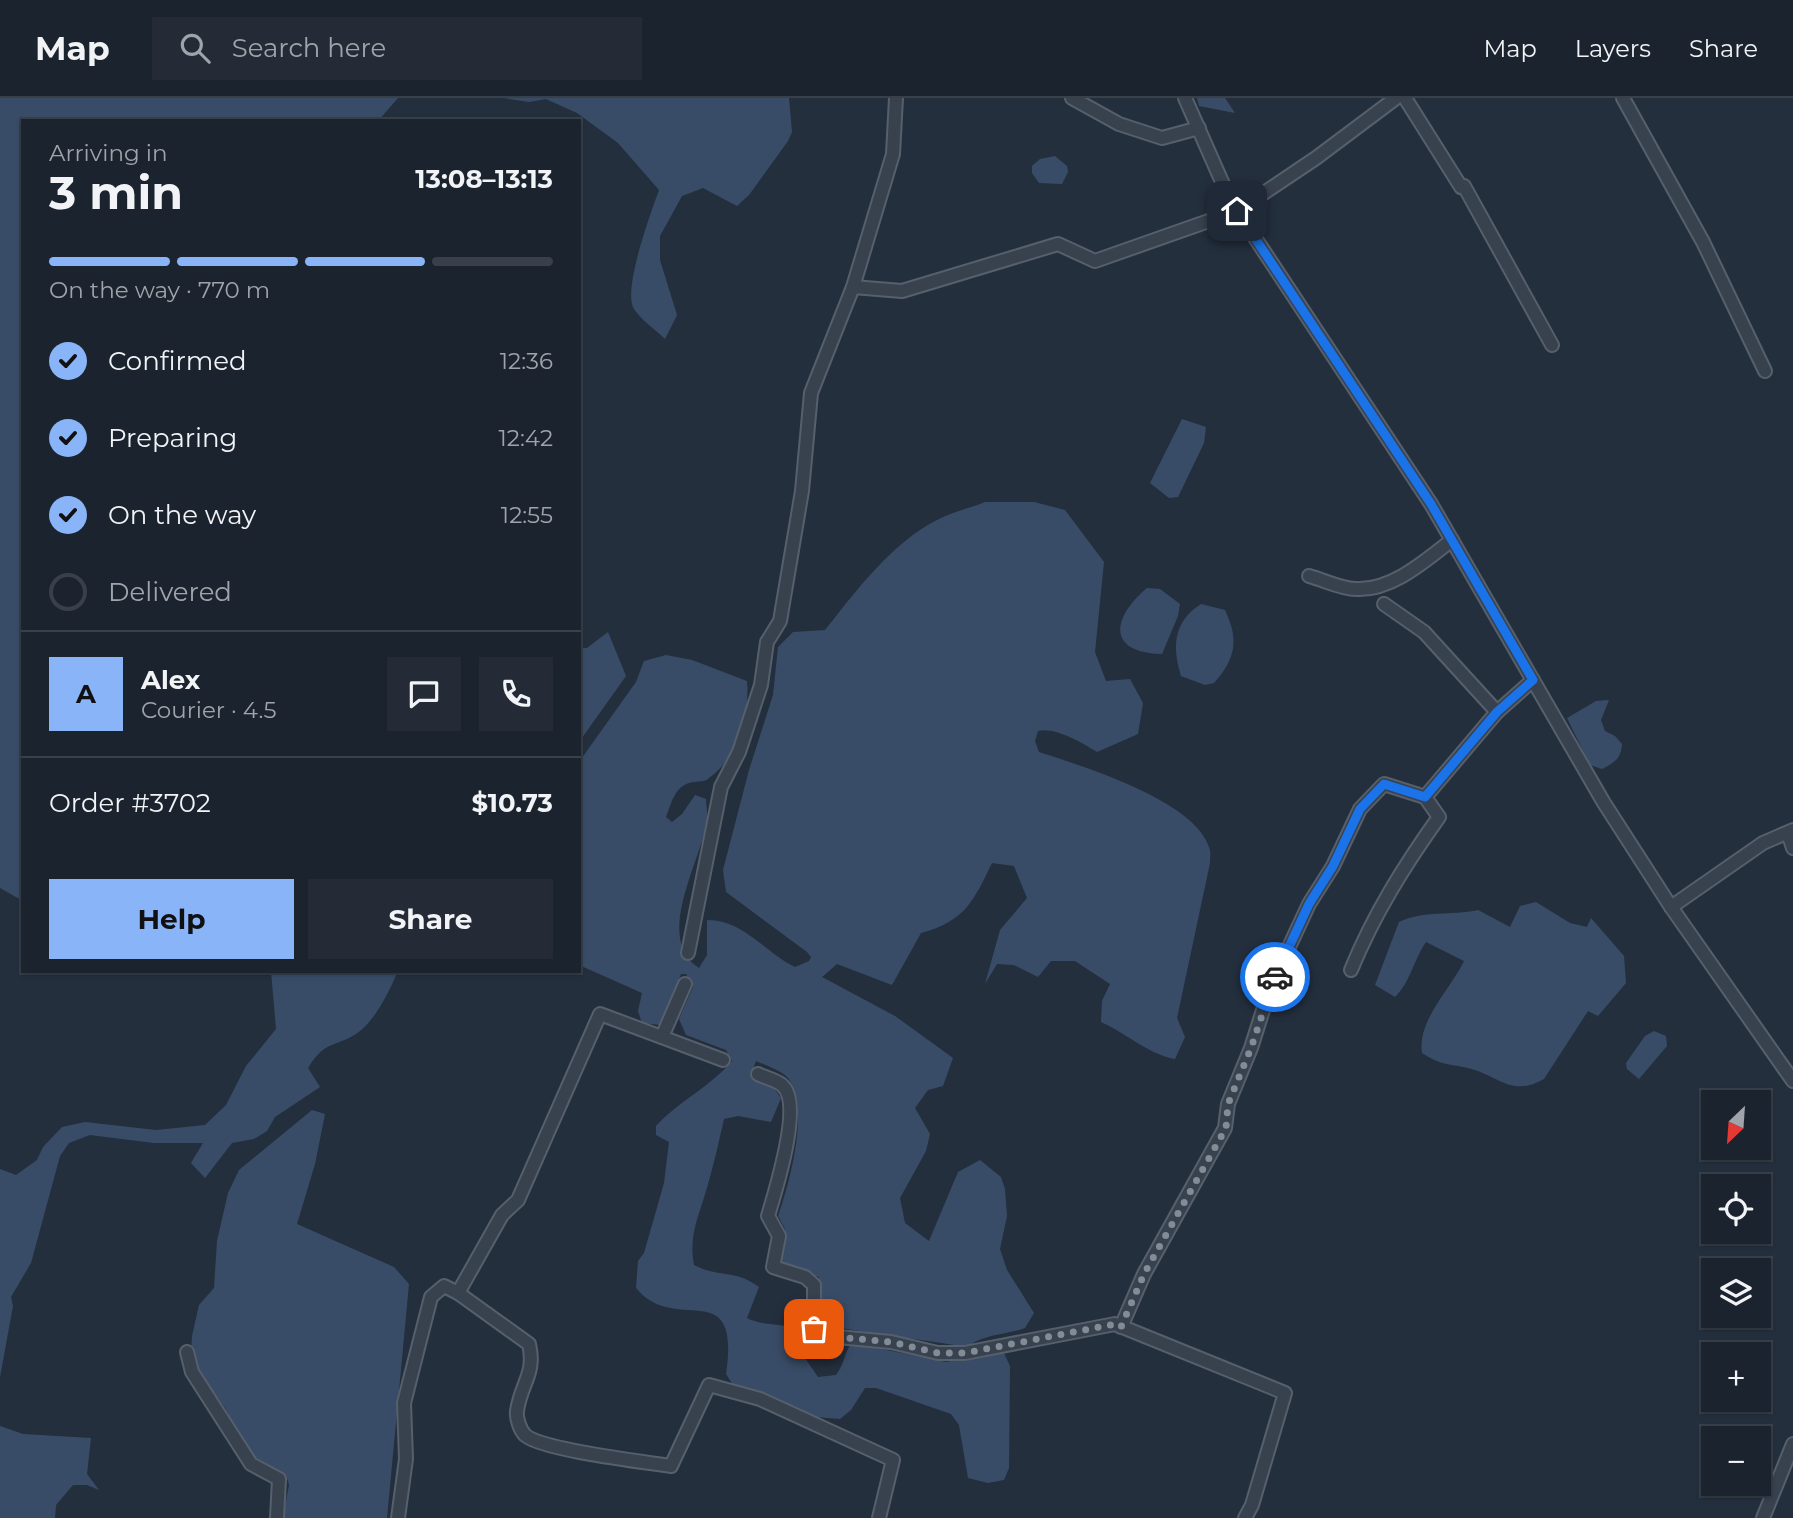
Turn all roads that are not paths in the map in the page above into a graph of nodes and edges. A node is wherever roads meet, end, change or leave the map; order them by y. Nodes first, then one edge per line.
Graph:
1 (896, 98) edge
2 (1072, 98) edge
3 (1185, 98) edge
4 (1396, 98) edge
5 (1405, 98) edge
6 (1623, 98) edge
7 (1199, 128) junction
8 (1237, 211) junction
9 (853, 288) junction
10 (1552, 345) dead end
11 (1765, 371) dead end
12 (1452, 540) junction
13 (1309, 576) dead end
14 (1384, 604) dead end
15 (1533, 680) junction
16 (1497, 712) junction
17 (1425, 797) junction
18 (1791, 831) edge
19 (1793, 848) edge
20 (1671, 907) junction
21 (688, 953) dead end
22 (1351, 970) dead end
23 (685, 984) dead end
24 (662, 1037) junction
25 (723, 1060) dead end
26 (758, 1074) dead end
27 (1793, 1081) edge
28 (458, 1293) junction
29 (1121, 1327) junction
30 (187, 1352) dead end
31 (1793, 1444) edge
32 (277, 1518) edge
33 (398, 1518) edge
34 (879, 1518) edge
35 (1245, 1518) edge
36 (1763, 1518) edge

1 - 9 street
2 - 7 street
3 - 7 street
4 - 8 street
5 - 10 street
6 - 11 street
7 - 8 street
8 - 9 street
8 - 12 street
9 - 21 street
12 - 13 street
12 - 15 street
14 - 16 street
15 - 16 street
15 - 20 street
16 - 17 street
17 - 22 street
17 - 29 street
18 - 19 street
18 - 20 street
20 - 27 street
23 - 24 street
24 - 25 street
24 - 28 street
26 - 29 street
28 - 33 street
28 - 34 street
29 - 35 street
30 - 32 street
31 - 36 street

